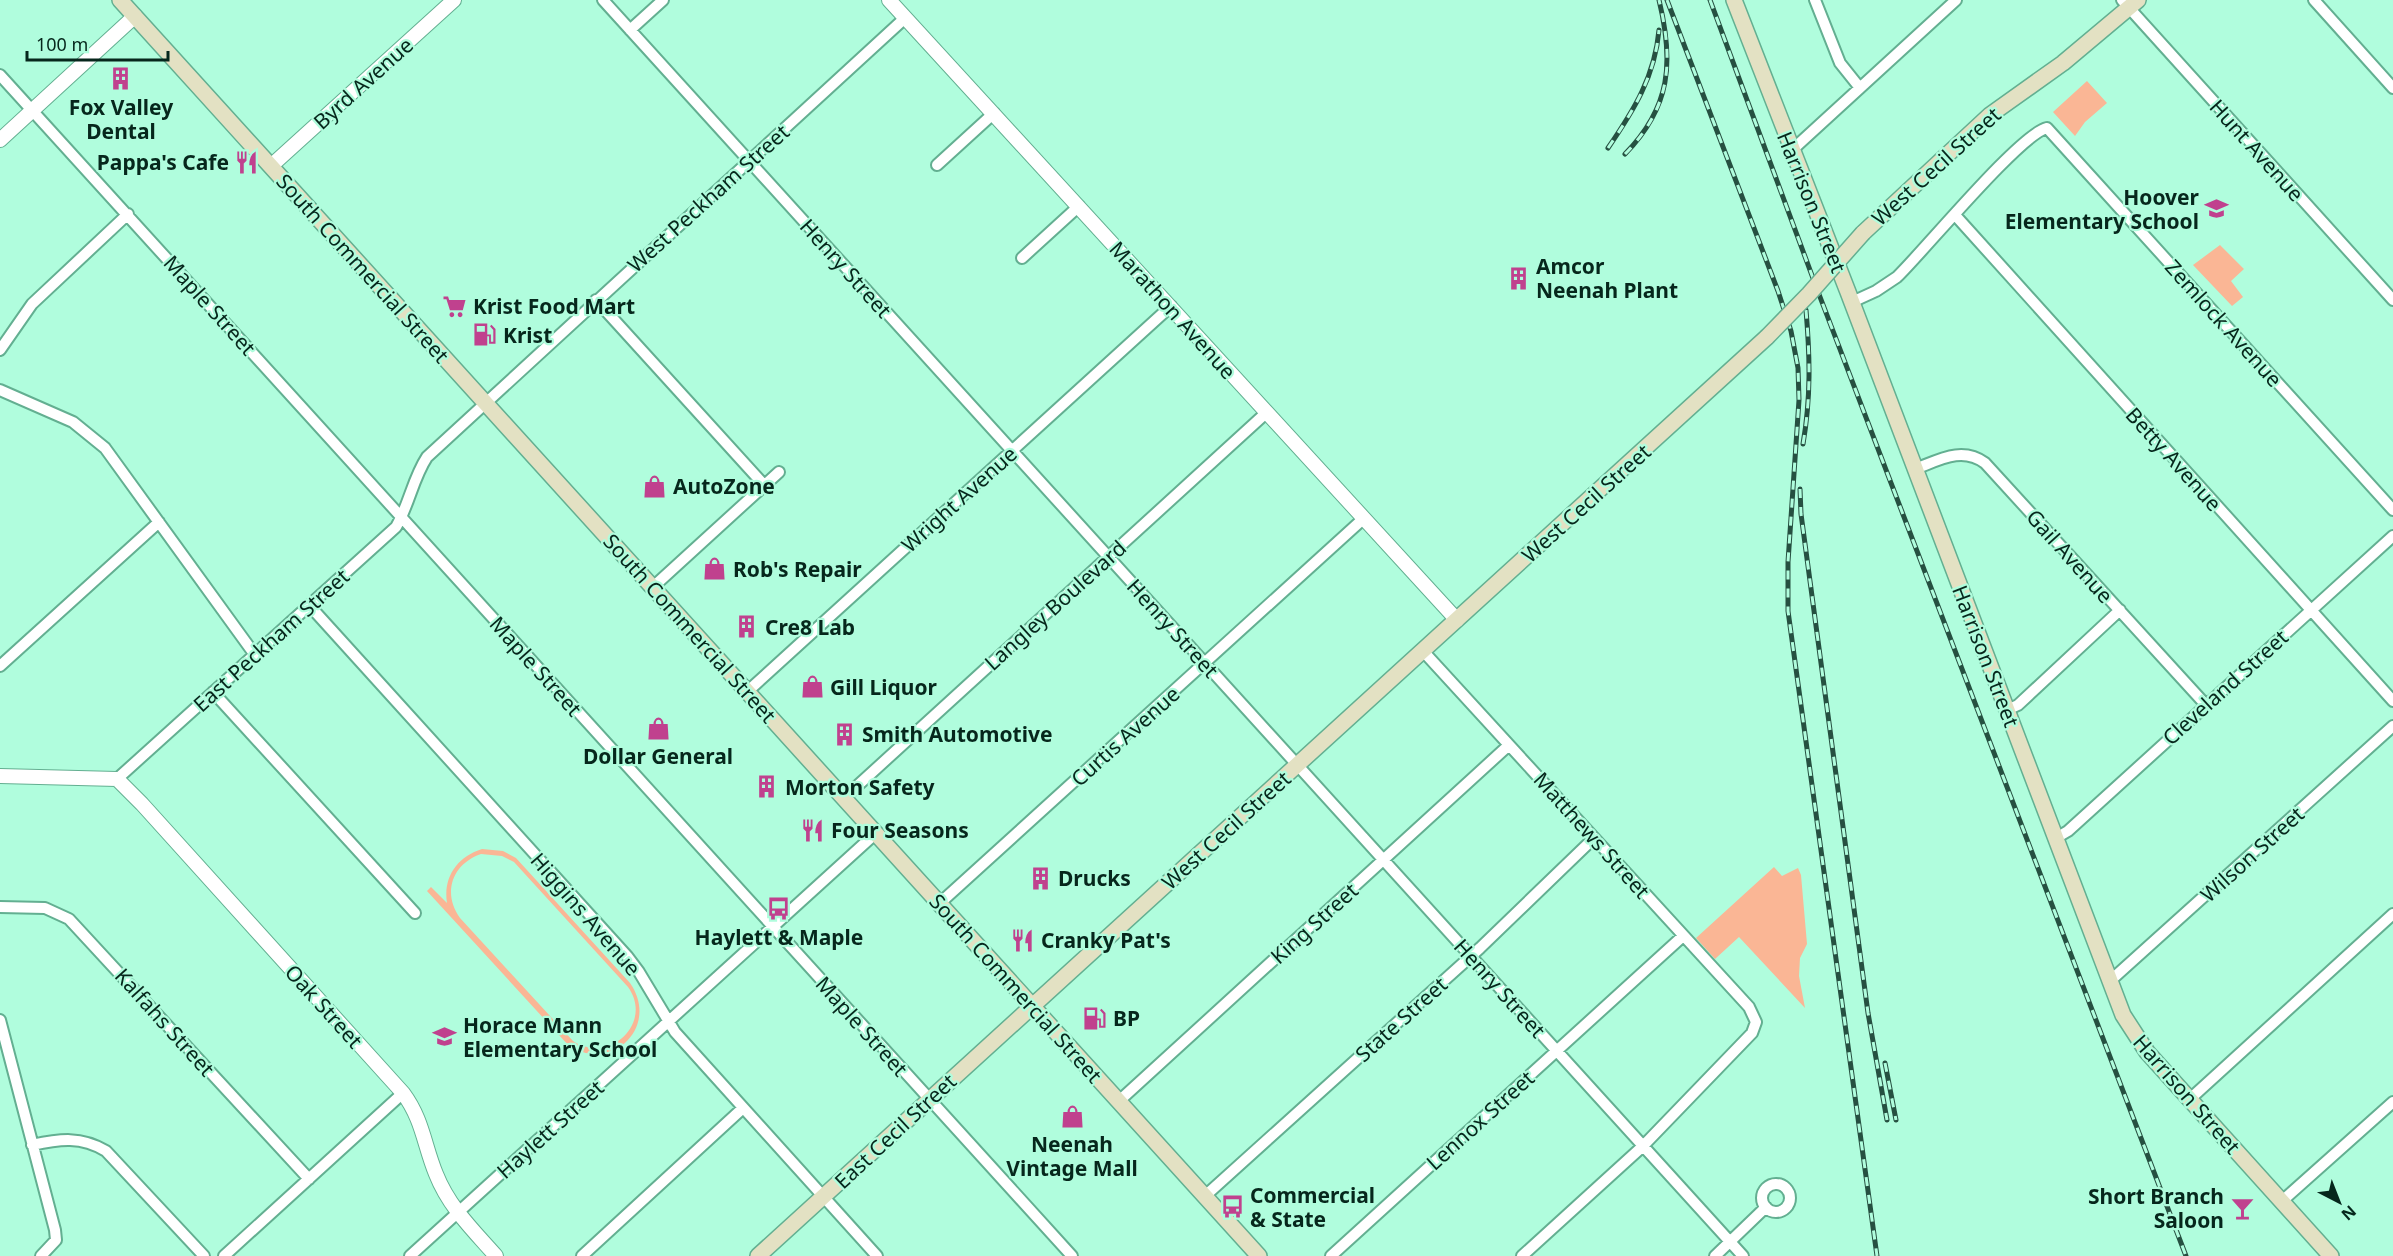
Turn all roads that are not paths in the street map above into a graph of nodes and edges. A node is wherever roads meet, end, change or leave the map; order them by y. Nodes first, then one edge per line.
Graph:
1 (120, 0) edge
2 (454, 0) edge
3 (603, 0) edge
4 (663, 0) edge
5 (889, 0) edge
6 (1734, 0) edge
7 (1815, 0) edge
8 (1956, 0) edge
9 (2314, 0) edge
10 (2129, 3) edge
11 (135, 16) junction
12 (905, 18) junction
13 (630, 30) junction
14 (0, 75) edge
15 (1860, 88) junction
16 (2393, 88) edge
17 (32, 111) junction
18 (994, 113) junction
19 (0, 140) edge
20 (1791, 151) junction
21 (749, 161) junction
22 (937, 165) dead end
23 (272, 166) junction
24 (1079, 206) junction
25 (128, 214) junction
26 (1955, 215) junction
27 (1022, 258) dead end
28 (596, 300) junction
29 (2393, 300) edge
30 (1852, 302) junction
31 (1171, 306) junction
32 (0, 350) edge
33 (0, 390) edge
34 (485, 403) junction
35 (1266, 413) junction
36 (1012, 450) junction
37 (1915, 469) junction
38 (779, 472) dead end
39 (765, 486) junction
40 (2393, 510) edge
41 (402, 518) junction
42 (1363, 519) junction
43 (159, 522) junction
44 (2393, 536) edge
45 (1109, 557) junction
46 (653, 587) junction
47 (309, 605) junction
48 (2120, 610) junction
49 (2309, 610) junction
50 (1457, 620) junction
51 (1423, 651) junction
52 (255, 655) junction
53 (1205, 663) junction
54 (0, 666) edge
55 (748, 691) junction
56 (213, 692) junction
57 (2393, 701) edge
58 (2205, 704) junction
59 (2007, 711) junction
60 (2393, 726) edge
61 (1509, 745) junction
62 (1298, 765) junction
63 (0, 776) edge
64 (117, 779) junction
65 (844, 798) junction
66 (876, 833) junction
67 (1594, 838) junction
68 (2056, 838) junction
69 (1383, 860) junction
70 (940, 903) junction
71 (0, 907) edge
72 (415, 913) dead end
73 (2393, 914) edge
74 (773, 926) junction
75 (1683, 936) junction
76 (1470, 956) junction
77 (2110, 981) junction
78 (1032, 1006) junction
79 (0, 1020) edge
80 (668, 1022) junction
81 (1556, 1050) junction
82 (403, 1093) junction
83 (929, 1099) junction
84 (2190, 1099) junction
85 (1119, 1101) junction
86 (2393, 1102) edge
87 (743, 1108) junction
88 (32, 1144) junction
89 (1643, 1146) junction
90 (309, 1179) junction
91 (1205, 1196) junction
92 (823, 1197) junction
93 (2282, 1201) junction
94 (1766, 1207) dead end
95 (458, 1213) junction
96 (1730, 1241) junction
97 (41, 1256) edge
98 (204, 1256) edge
99 (224, 1256) edge
100 (410, 1256) edge
101 (496, 1256) edge
102 (582, 1256) edge
103 (758, 1256) edge
104 (877, 1256) edge
105 (1072, 1256) edge
106 (1259, 1256) edge
107 (1331, 1256) edge
108 (1522, 1256) edge
109 (1715, 1256) edge
110 (1743, 1256) edge
111 (2331, 1256) edge

1 - 11 main road, South Commercial Street
2 - 23 street, Byrd Avenue
3 - 13 street, Henry Street
4 - 13 street
5 - 12 street, Marathon Avenue
6 - 20 main road, Harrison Street
7 - 15 street
8 - 15 street
9 - 16 street
10 - 29 street, Hunt Avenue
10 - 50 main road, West Cecil Street, bridge
11 - 17 street
11 - 23 main road, South Commercial Street
12 - 18 street, Marathon Avenue
12 - 21 street, West Peckham Street
13 - 21 street, Henry Street
14 - 17 street, Maple Street
15 - 20 street
17 - 19 street
17 - 25 street, Maple Street
18 - 22 street
18 - 24 street, Marathon Avenue
20 - 30 main road, Harrison Street
21 - 28 street, West Peckham Street
21 - 36 street, Henry Street
23 - 34 main road, South Commercial Street
24 - 27 street
24 - 31 street, Marathon Avenue
25 - 32 street
25 - 41 street, Maple Street
26 - 30 street
26 - 40 street, Zemlock Avenue
26 - 49 street, Betty Avenue
28 - 34 street, West Peckham Street
28 - 39 street
30 - 37 main road, Harrison Street
31 - 35 street, Marathon Avenue
31 - 36 street, Wright Avenue
33 - 43 street
34 - 41 street, East Peckham Street
34 - 46 main road, South Commercial Street
35 - 42 street, Marathon Avenue
35 - 45 street, Langley Boulevard
36 - 45 street, Henry Street
36 - 55 street, Wright Avenue
37 - 48 street, Gail Avenue
37 - 59 main road, Harrison Street
38 - 39 street
39 - 46 street
41 - 47 street, East Peckham Street
41 - 74 street, Maple Street
42 - 50 street, Marathon Avenue
42 - 53 street, Curtis Avenue
43 - 52 street
43 - 54 street
44 - 49 street, Cleveland Street
45 - 53 street, Henry Street
45 - 65 street, Langley Boulevard
46 - 55 main road, South Commercial Street
47 - 52 street, East Peckham Street
47 - 80 street, Higgins Avenue
48 - 58 street, Gail Avenue
48 - 59 street
49 - 57 street, Betty Avenue
49 - 58 street, Cleveland Street
50 - 51 main road, West Cecil Street
51 - 61 street, Matthews Street
51 - 62 main road, West Cecil Street
52 - 56 street, East Peckham Street
53 - 62 street, Henry Street
53 - 70 street, Curtis Avenue
55 - 65 main road, South Commercial Street
56 - 64 street, East Peckham Street
56 - 72 street
58 - 68 street, Cleveland Street
59 - 68 main road, Harrison Street
60 - 77 street, Wilson Street
61 - 67 street, Matthews Street
61 - 69 street, King Street
62 - 69 street, Henry Street
62 - 78 main road, West Cecil Street
63 - 64 street
64 - 82 street, Oak Street
65 - 66 main road, South Commercial Street
66 - 70 main road, South Commercial Street
66 - 74 street, Haylett Street
67 - 75 street, Matthews Street
67 - 76 street, State Street
68 - 77 main road, Harrison Street
69 - 76 street, Henry Street
69 - 85 street, King Street
70 - 78 main road, South Commercial Street
71 - 90 street, Kalfahs Street
73 - 84 street
74 - 80 street, Haylett Street
74 - 83 street, Maple Street
75 - 81 street, Lennox Street
75 - 89 street, Matthews Street
76 - 81 street, Henry Street
76 - 91 street, State Street
77 - 84 main road, Harrison Street
78 - 83 main road, East Cecil Street
78 - 85 main road, South Commercial Street
79 - 88 street
80 - 87 street, Higgins Avenue
80 - 95 street, Haylett Street
81 - 89 street, Henry Street
81 - 107 street, Lennox Street
82 - 90 street
82 - 95 street, Oak Street
83 - 92 main road, East Cecil Street
83 - 105 street, Maple Street
84 - 93 main road, Harrison Street
85 - 91 main road, South Commercial Street
86 - 93 street
87 - 92 street, Higgins Avenue
87 - 102 street
88 - 97 street
88 - 98 street
89 - 96 street, Henry Street
89 - 108 street
90 - 99 street
91 - 106 main road, South Commercial Street
92 - 103 main road, East Cecil Street
92 - 104 street, Higgins Avenue
93 - 111 main road, Harrison Street
94 - 96 street
95 - 100 street, Haylett Street
95 - 101 street, Oak Street
96 - 109 street
96 - 110 street, Henry Street

